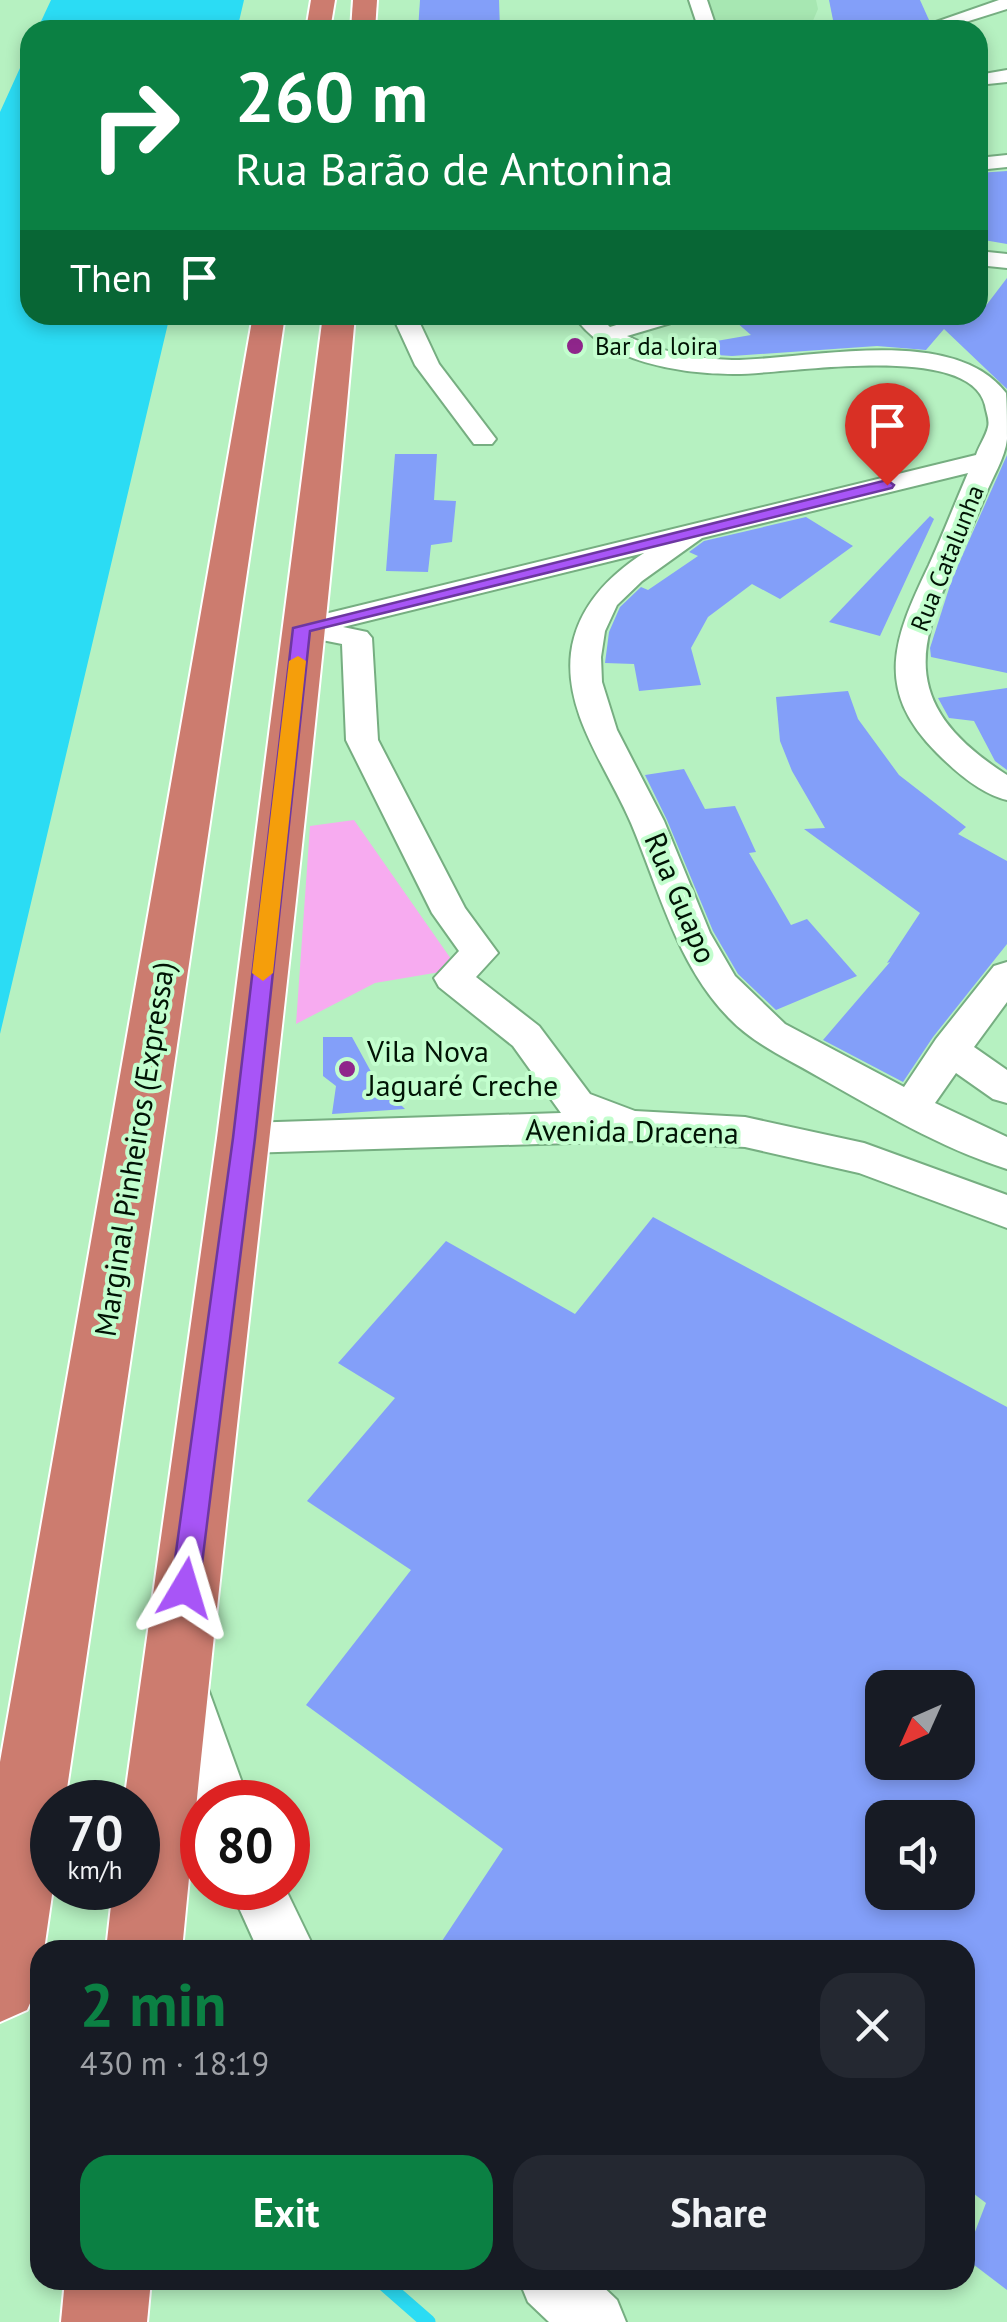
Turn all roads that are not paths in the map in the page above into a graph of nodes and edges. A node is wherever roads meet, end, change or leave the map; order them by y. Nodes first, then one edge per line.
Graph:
1 (1007, 3) edge
2 (972, 7) edge
3 (944, 20) edge
4 (338, 325) edge
5 (409, 325) edge
6 (596, 325) edge
7 (640, 325) edge
8 (271, 330) edge
9 (607, 335) junction
10 (483, 438) dead end
11 (987, 460) junction
12 (691, 534) junction
13 (302, 628) junction
14 (1007, 790) edge
15 (1007, 975) edge
16 (949, 1050) junction
17 (1007, 1089) edge
18 (908, 1110) junction
19 (634, 1126) junction
20 (244, 1138) junction
21 (1007, 1154) edge
22 (1007, 1212) edge
23 (175, 1664) junction
24 (215, 1780) edge
25 (268, 1910) edge
26 (145, 1940) edge
27 (282, 1940) edge
28 (0, 1984) edge
29 (107, 2290) edge
30 (561, 2290) edge
31 (104, 2322) edge
32 (596, 2322) edge

1 - 2 street
2 - 3 street
4 - 13 highway
5 - 10 street
6 - 9 street
7 - 9 street
8 - 28 highway, Marginal Pinheiros (Expressa)
9 - 11 street, Rua Catalunha
11 - 12 street
11 - 14 street, Rua Catalunha
12 - 13 street
12 - 18 street, Rua Guapo
13 - 19 street
13 - 20 highway
15 - 16 street
16 - 17 street
16 - 18 street
18 - 21 street, Rua Guapo
19 - 20 street, Avenida Dracena
19 - 22 street, Avenida Dracena
20 - 23 highway
23 - 24 street
23 - 26 highway
25 - 27 street
29 - 31 highway
30 - 32 street

